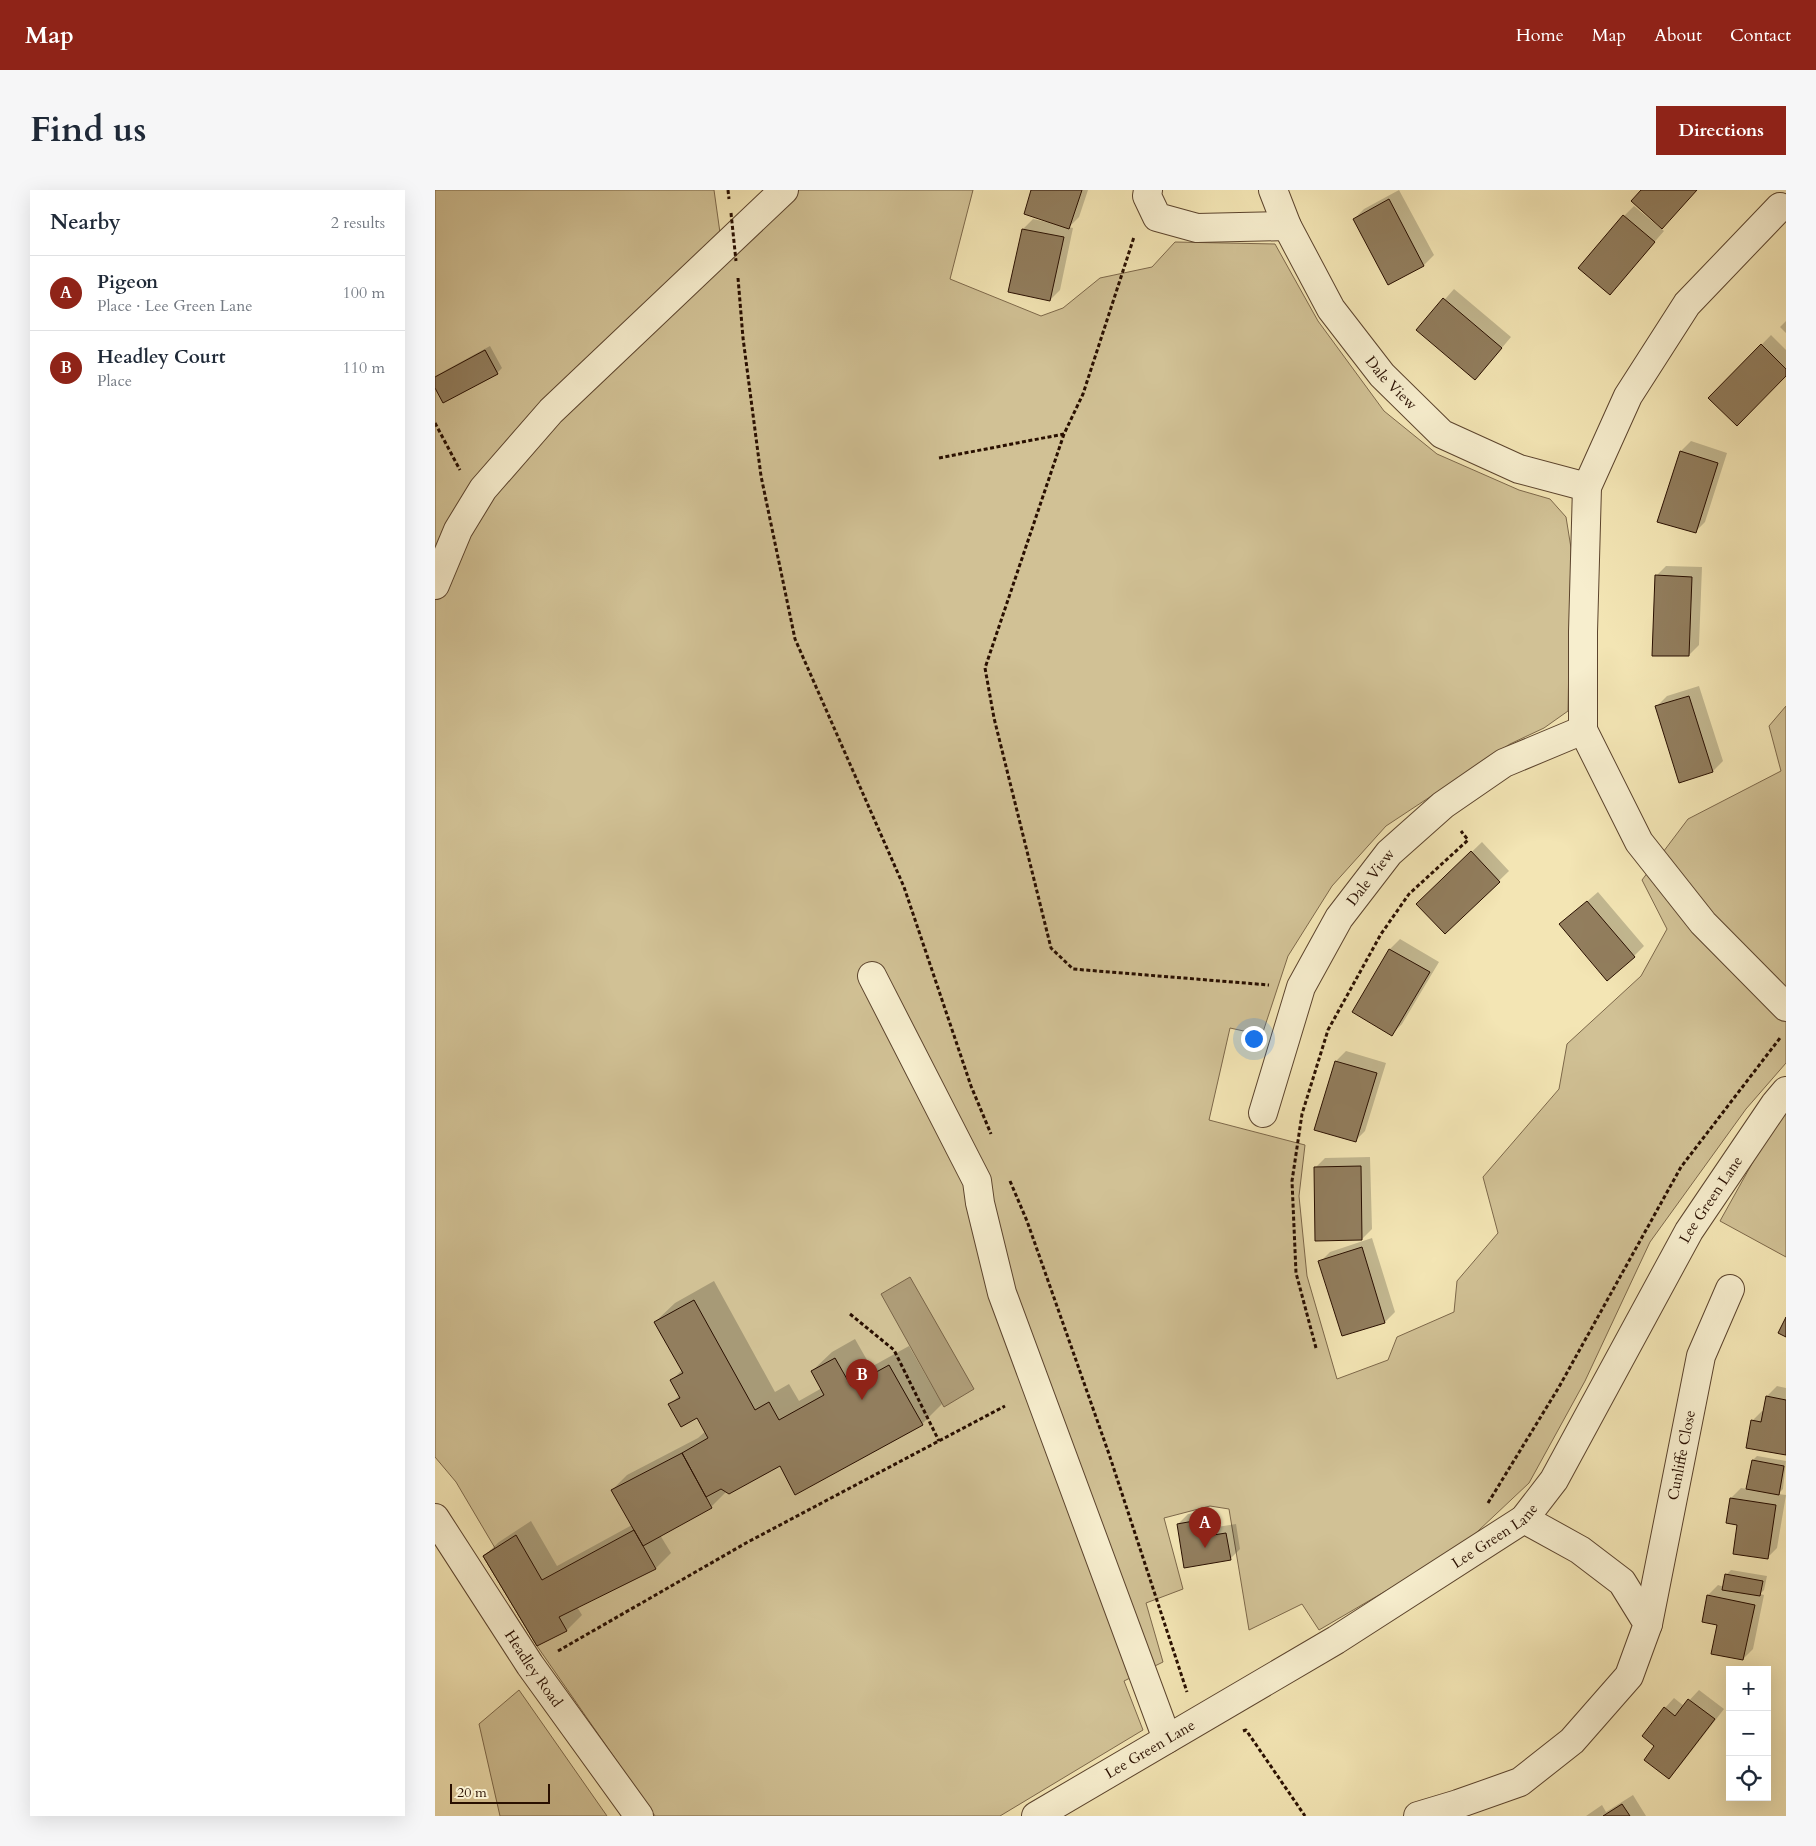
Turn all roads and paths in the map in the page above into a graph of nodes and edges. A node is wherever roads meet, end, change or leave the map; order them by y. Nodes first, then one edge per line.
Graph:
1 (784, 190) edge
2 (1273, 190) edge
3 (1147, 193) edge
4 (1780, 207) dead end
5 (731, 212) dead end
6 (1287, 226) junction
7 (435, 424) edge
8 (1064, 434) junction
9 (939, 458) dead end
10 (1587, 488) junction
11 (483, 489) junction
12 (435, 585) edge
13 (1583, 730) junction
14 (1443, 805) junction
15 (872, 976) dead end
16 (1301, 987) junction
17 (1786, 1007) edge
18 (1786, 1030) edge
19 (1786, 1092) edge
20 (1263, 1113) dead end
21 (993, 1140) dead end
22 (1008, 1176) dead end
23 (1730, 1290) dead end
24 (850, 1314) dead end
25 (1316, 1348) dead end
26 (1005, 1406) dead end
27 (939, 1441) junction
28 (1487, 1505) dead end
29 (435, 1518) edge
30 (1524, 1519) junction
31 (1647, 1624) junction
32 (551, 1656) dead end
33 (1196, 1722) junction
34 (1237, 1733) dead end
35 (1167, 1739) junction
36 (639, 1816) edge
37 (1036, 1816) edge
38 (1305, 1816) edge
39 (1418, 1816) edge

1 - 11 street
2 - 6 street, Dale View
3 - 6 street
3 - 8 path
4 - 10 street
5 - 21 path, bridge
6 - 10 street, Dale View
7 - 11 path
8 - 9 path
8 - 16 path
10 - 13 street
11 - 12 street
13 - 14 street, Dale View
13 - 17 street
14 - 16 street, Dale View
14 - 25 path
15 - 35 street
16 - 20 street, Dale View
18 - 28 path
19 - 30 street, Lee Green Lane
22 - 33 path
23 - 31 street, Cunliffe Close
24 - 27 path
26 - 27 path
27 - 32 path
29 - 36 street, Headley Road
30 - 31 street
30 - 33 street, Lee Green Lane
31 - 39 street, Cunliffe Close
33 - 35 street, Lee Green Lane
34 - 38 path
35 - 37 street, Lee Green Lane

